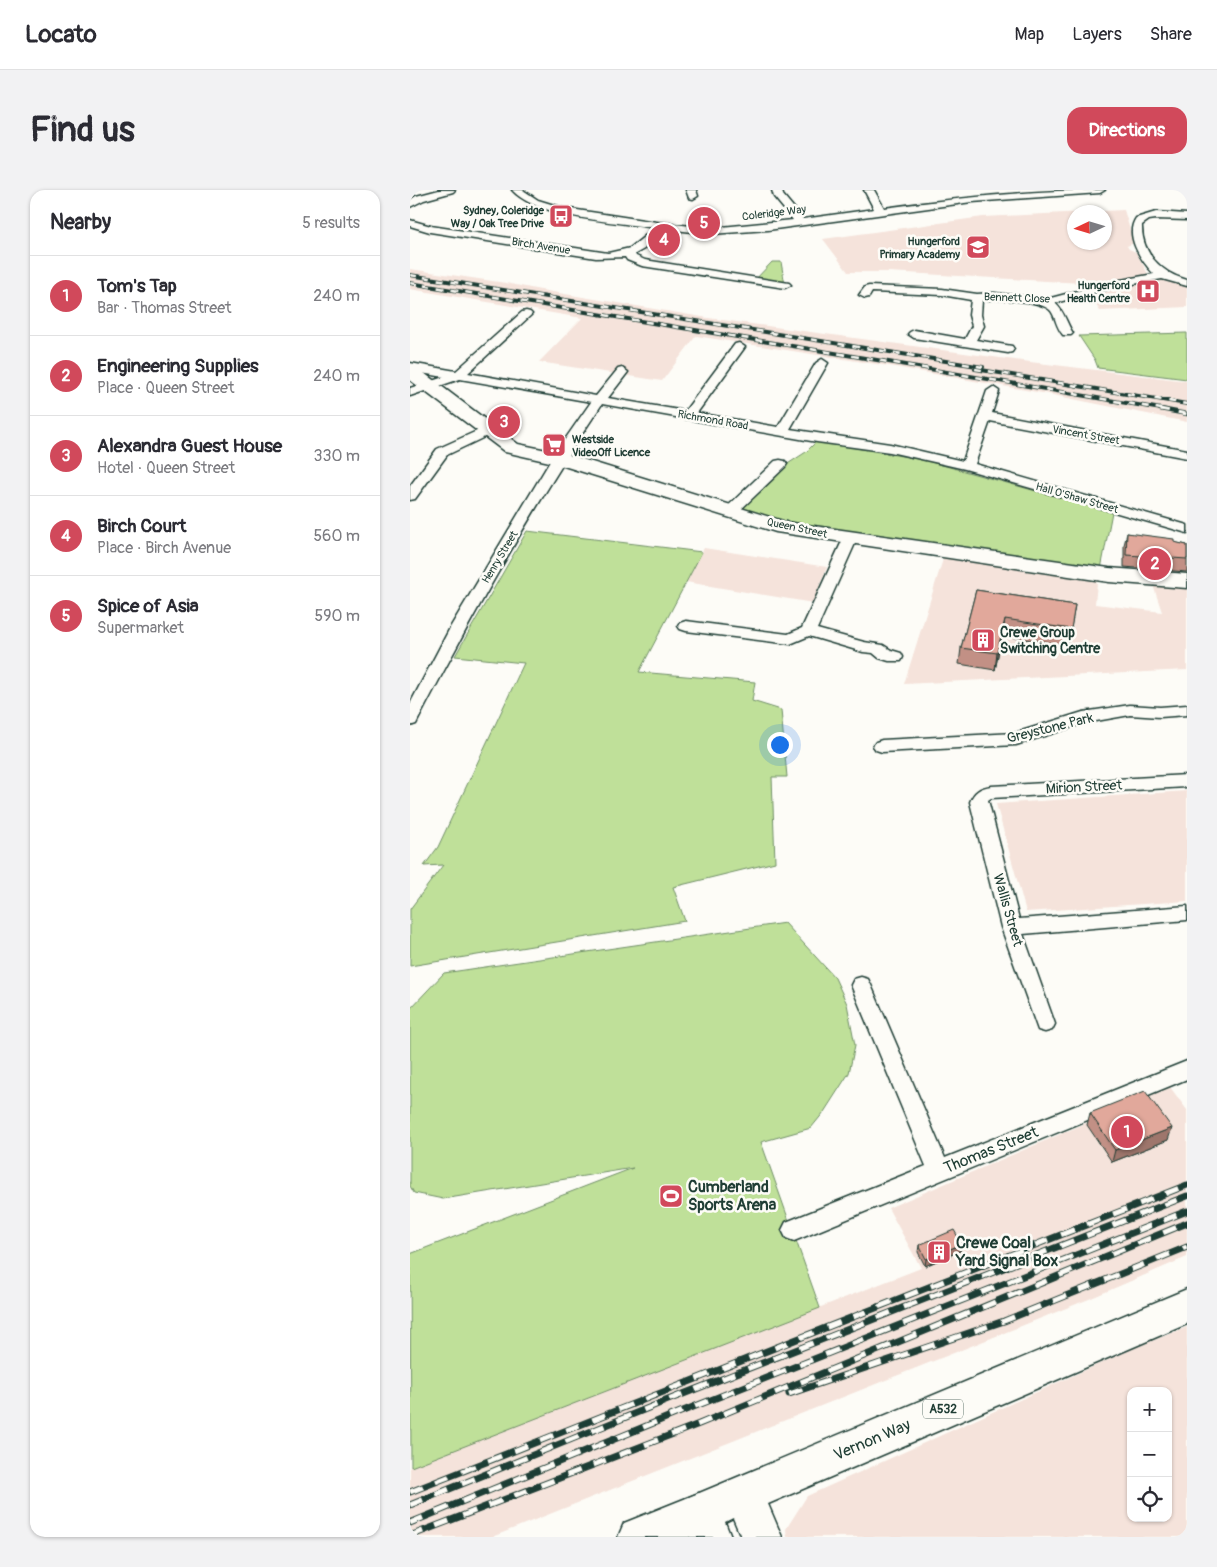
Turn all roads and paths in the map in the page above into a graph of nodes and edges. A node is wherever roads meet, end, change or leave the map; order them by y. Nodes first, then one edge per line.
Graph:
1 (450, 190) edge
2 (517, 190) edge
3 (777, 190) edge
4 (869, 190) edge
5 (965, 190) edge
6 (1095, 190) edge
7 (972, 199) junction
8 (410, 204) edge
9 (880, 211) junction
10 (1187, 217) edge
11 (410, 222) edge
12 (800, 222) junction
13 (663, 226) junction
14 (630, 254) junction
15 (1162, 276) junction
16 (1187, 283) edge
17 (786, 285) dead end
18 (864, 291) dead end
19 (977, 297) junction
20 (1047, 302) junction
21 (526, 314) dead end
22 (1067, 333) dead end
23 (914, 334) dead end
24 (969, 342) junction
25 (738, 346) dead end
26 (1008, 349) dead end
27 (822, 363) dead end
28 (410, 367) edge
29 (410, 371) edge
30 (622, 372) dead end
31 (458, 376) junction
32 (420, 388) edge
33 (994, 391) dead end
34 (599, 400) junction
35 (689, 415) junction
36 (986, 416) junction
37 (488, 430) junction
38 (782, 432) junction
39 (1187, 454) edge
40 (559, 458) junction
41 (780, 464) dead end
42 (968, 466) junction
43 (412, 489) edge
44 (731, 511) junction
45 (1187, 529) edge
46 (850, 539) junction
47 (1187, 581) edge
48 (686, 626) dead end
49 (808, 631) junction
50 (895, 657) dead end
51 (1187, 710) edge
52 (410, 720) edge
53 (882, 746) dead end
54 (1187, 781) edge
55 (982, 794) joint
56 (1187, 914) edge
57 (1011, 927) junction
58 (862, 985) dead end
59 (1045, 1024) dead end
60 (1187, 1070) edge
61 (939, 1171) junction
62 (794, 1230) dead end
63 (1187, 1306) edge
64 (743, 1494) junction
65 (705, 1525) edge
66 (638, 1537) edge
67 (762, 1537) edge

1 - 8 street
2 - 13 street, Coleridge Way
3 - 12 street
4 - 9 street
5 - 7 street
6 - 7 street, Coleridge Way
7 - 9 street, Coleridge Way
9 - 12 street, Coleridge Way
10 - 15 street
11 - 14 street, Birch Avenue
12 - 13 street, Coleridge Way
13 - 14 street
14 - 17 street
15 - 16 street
15 - 20 street, Bennett Close
18 - 19 street, Bennett Close
19 - 20 street, Bennett Close
19 - 24 street
20 - 22 street
21 - 31 street
23 - 24 street
24 - 26 street
25 - 35 street
27 - 38 street
28 - 31 street, Richmond Road
29 - 32 street, Queen Street
30 - 34 street, Henry Street
31 - 32 street, Richmond Road
31 - 34 street, Richmond Road
32 - 37 street, Queen Street
33 - 36 street
34 - 35 street, Richmond Road
34 - 40 street, Henry Street
35 - 38 street, Richmond Road
36 - 39 street, Vincent Street
36 - 42 street
37 - 40 street, Queen Street
37 - 43 street
38 - 42 street, Richmond Road
40 - 44 street, Queen Street
40 - 52 street, Henry Street
41 - 44 street
42 - 45 street, Hall O'Shaw Street
44 - 46 street, Queen Street
46 - 47 street, Queen Street
46 - 49 street
48 - 49 street
49 - 50 street
51 - 53 street, Greystone Park
54 - 55 street, Mirion Street
55 - 57 street, Wallis Street
56 - 57 street
57 - 59 street, Wallis Street
58 - 61 street
60 - 61 street, Thomas Street
61 - 62 street, Thomas Street
63 - 64 street, Vernon Way / A532
64 - 65 street, Vernon Way / A532
64 - 67 street
65 - 66 street, Vernon Way

